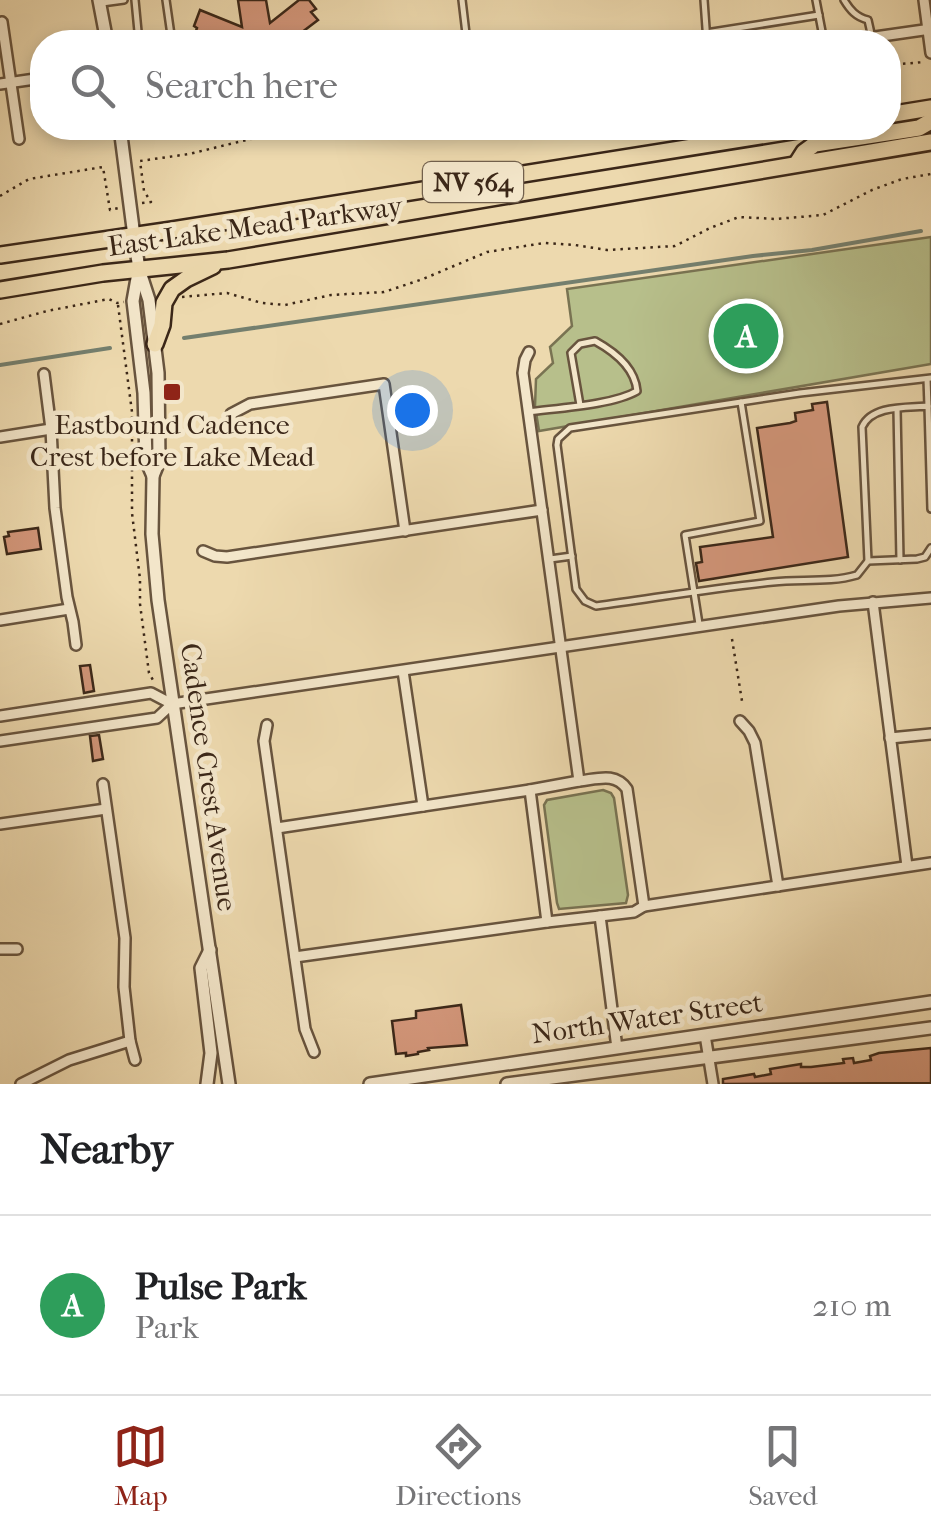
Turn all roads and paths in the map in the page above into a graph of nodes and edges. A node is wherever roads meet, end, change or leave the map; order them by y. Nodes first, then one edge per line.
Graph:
1 (124, 0) edge
2 (134, 0) edge
3 (166, 0) edge
4 (462, 0) edge
5 (704, 0) edge
6 (816, 0) edge
7 (844, 0) edge
8 (924, 0) edge
9 (99, 2) edge
10 (819, 15) junction
11 (2, 22) edge
12 (929, 29) edge
13 (105, 30) edge
14 (138, 30) edge
15 (170, 30) edge
16 (466, 30) edge
17 (706, 30) edge
18 (725, 30) edge
19 (822, 30) edge
20 (870, 30) edge
21 (901, 33) edge
22 (931, 53) edge
23 (931, 61) edge
24 (901, 64) edge
25 (30, 80) edge
26 (5, 83) edge
27 (931, 108) edge
28 (901, 113) edge
29 (931, 121) edge
30 (901, 131) edge
31 (19, 140) dead end
32 (121, 140) edge
33 (246, 140) edge
34 (736, 140) edge
35 (841, 140) edge
36 (931, 142) edge
37 (797, 163) junction
38 (931, 174) edge
39 (0, 196) edge
40 (130, 205) junction
41 (134, 236) junction
42 (0, 255) edge
43 (228, 260) junction
44 (139, 269) junction
45 (0, 290) edge
46 (166, 299) junction
47 (133, 301) junction
48 (118, 303) junction
49 (0, 324) edge
50 (155, 344) junction
51 (529, 352) dead end
52 (44, 374) dead end
53 (929, 378) edge
54 (741, 402) junction
55 (580, 404) junction
56 (928, 406) junction
57 (897, 409) junction
58 (528, 412) junction
59 (231, 414) dead end
60 (50, 429) junction
61 (0, 437) edge
62 (152, 476) junction
63 (931, 500) edge
64 (931, 509) edge
65 (542, 510) junction
66 (406, 530) junction
67 (931, 548) edge
68 (204, 551) dead end
69 (572, 556) junction
70 (549, 559) junction
71 (900, 560) junction
72 (868, 561) junction
73 (694, 592) junction
74 (931, 598) edge
75 (873, 602) junction
76 (69, 609) junction
77 (0, 620) edge
78 (700, 627) junction
79 (732, 640) dead end
80 (76, 645) dead end
81 (561, 648) junction
82 (402, 672) junction
83 (153, 680) dead end
84 (742, 701) dead end
85 (172, 704) junction
86 (0, 716) edge
87 (740, 721) dead end
88 (267, 725) dead end
89 (931, 734) edge
90 (890, 738) junction
91 (0, 741) edge
92 (579, 780) junction
93 (103, 784) dead end
94 (530, 790) junction
95 (423, 806) junction
96 (106, 809) junction
97 (0, 824) edge
98 (277, 828) junction
99 (931, 862) edge
100 (906, 866) junction
101 (778, 886) junction
102 (644, 906) junction
103 (600, 916) junction
104 (547, 922) junction
105 (17, 948) dead end
106 (0, 949) edge
107 (210, 950) junction
108 (295, 957) junction
109 (931, 1002) edge
110 (931, 1028) edge
111 (705, 1035) junction
112 (130, 1041) junction
113 (617, 1048) junction
114 (314, 1052) dead end
115 (709, 1058) junction
116 (134, 1060) dead end
117 (21, 1084) edge
118 (207, 1084) edge
119 (229, 1084) edge
120 (370, 1084) edge
121 (507, 1084) edge
122 (713, 1084) edge

1 - 9 lane
2 - 14 lane
3 - 15 lane
4 - 16 lane
5 - 17 lane
6 - 10 lane
7 - 20 lane
8 - 12 street
9 - 13 street
10 - 18 lane
10 - 19 lane
11 - 26 street
12 - 21 street
12 - 22 street
23 - 24 path
25 - 26 street
26 - 31 street
27 - 28 main road
29 - 30 main road
32 - 40 street
33 - 40 path
34 - 41 main road, East Lake Mead Parkway / NV 564
35 - 37 main road
36 - 37 main road, East Lake Mead Parkway / NV 564
37 - 43 main road, East Lake Mead Parkway / NV 564
38 - 46 path
39 - 40 path
40 - 41 street
41 - 42 main road, East Lake Mead Parkway / NV 564
41 - 44 street
43 - 44 main road, East Lake Mead Parkway / NV 564
43 - 46 main road
44 - 45 main road, East Lake Mead Parkway / NV 564
44 - 47 street, Cadence Crest Avenue
44 - 50 street, Cadence Crest Avenue
46 - 50 main road
47 - 48 path
47 - 62 street, Cadence Crest Avenue
48 - 49 path
48 - 83 path
50 - 62 street, Cadence Crest Avenue
51 - 58 street
52 - 60 street
53 - 54 lane
53 - 56 lane
54 - 69 lane
54 - 73 lane
55 - 55 lane
55 - 58 lane
56 - 57 lane
56 - 63 lane
57 - 71 lane
57 - 72 lane
58 - 65 street
59 - 66 street
60 - 61 street
60 - 76 street
62 - 85 street, Cadence Crest Avenue
63 - 64 lane
65 - 66 street
65 - 70 street
66 - 68 street
67 - 71 lane
69 - 70 lane
69 - 73 lane
70 - 81 street
71 - 72 lane
72 - 73 lane
73 - 78 lane
74 - 75 street
75 - 78 street
75 - 90 street
76 - 77 street
76 - 80 street
78 - 81 street
79 - 84 path
81 - 82 street
81 - 92 street
82 - 85 street
82 - 95 street
85 - 86 street
85 - 91 street
85 - 107 street, Cadence Crest Avenue
87 - 101 street
88 - 98 street
89 - 90 street
90 - 100 street
92 - 94 street
92 - 102 street
93 - 96 street
94 - 95 street
94 - 104 street
95 - 98 street
96 - 97 street
96 - 112 street
98 - 108 street
99 - 100 street
100 - 101 street
101 - 102 street
102 - 103 street
103 - 104 street
103 - 113 street
104 - 108 street
105 - 106 street
107 - 118 street
107 - 119 street, Cadence Crest Avenue
108 - 114 street
109 - 111 street, North Water Street
110 - 115 street, North Water Street
111 - 113 street, North Water Street
111 - 115 street
112 - 116 street
112 - 117 street
113 - 120 street, North Water Street
115 - 121 street, North Water Street
115 - 122 street

